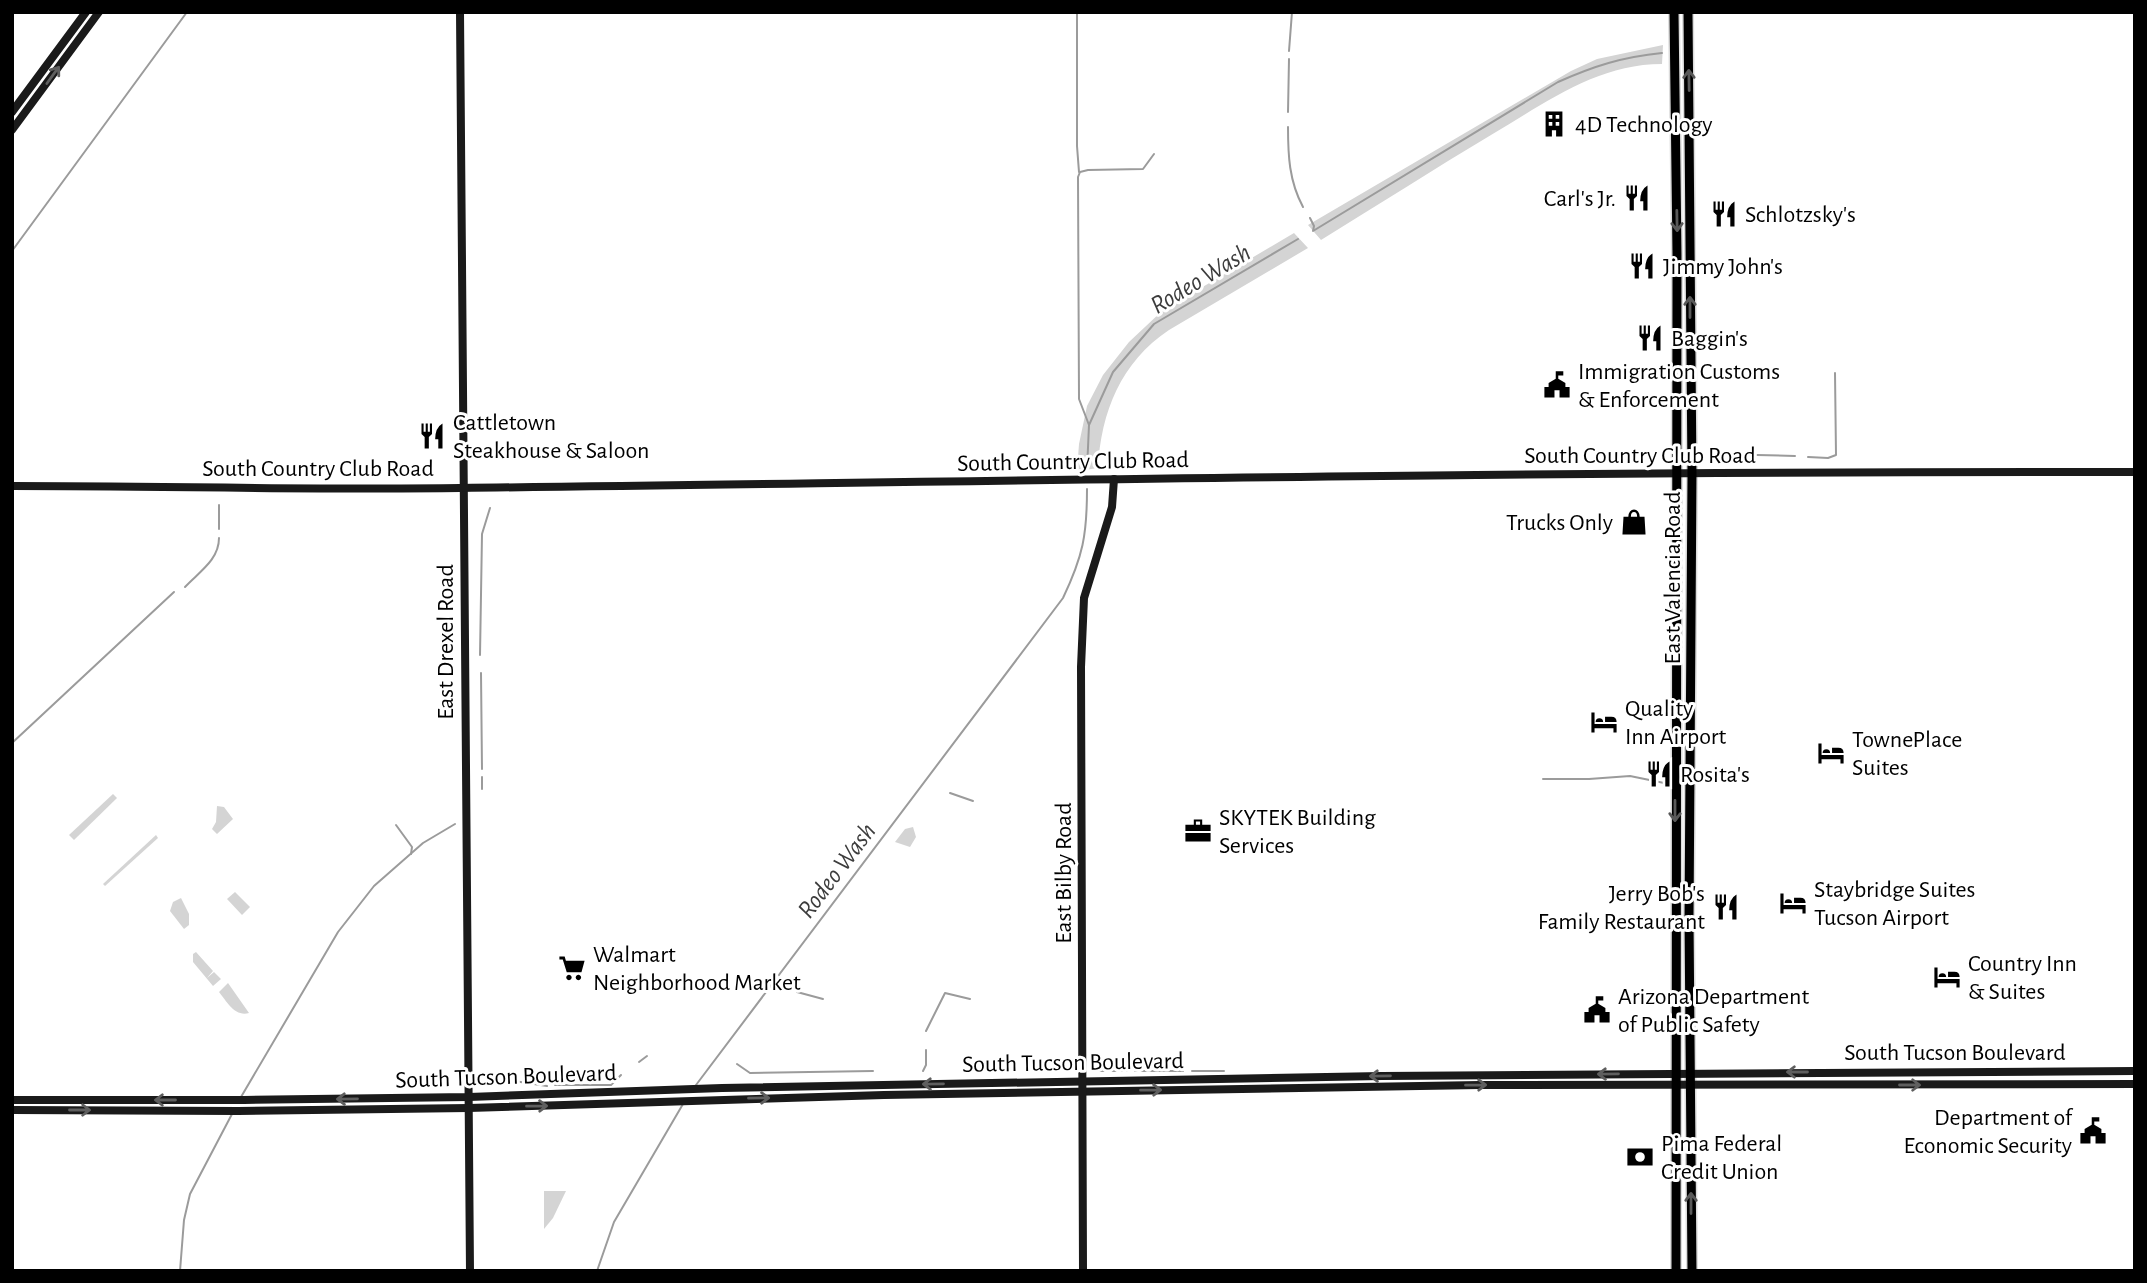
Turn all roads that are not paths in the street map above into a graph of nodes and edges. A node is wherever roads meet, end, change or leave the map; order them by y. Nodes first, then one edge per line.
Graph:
1 (86, 12) edge
2 (99, 12) edge
3 (460, 12) edge
4 (1673, 12) edge
5 (1688, 12) edge
6 (74, 28) junction
7 (83, 34) junction
8 (12, 112) edge
9 (12, 130) edge
10 (1676, 178) junction
11 (1690, 178) junction
12 (2135, 472) edge
13 (1677, 474) junction
14 (1692, 474) junction
15 (1114, 479) junction
16 (12, 486) edge
17 (463, 488) junction
18 (1676, 626) junction
19 (1691, 626) junction
20 (1675, 756) junction
21 (1690, 756) junction
22 (1676, 919) junction
23 (1689, 919) junction
24 (2135, 1071) edge
25 (1676, 1073) junction
26 (1691, 1073) junction
27 (2135, 1084) edge
28 (1676, 1085) junction
29 (1691, 1085) junction
30 (1083, 1087) junction
31 (469, 1097) junction
32 (12, 1100) edge
33 (469, 1108) junction
34 (12, 1110) edge
35 (1691, 1224) junction
36 (1676, 1225) junction
37 (470, 1271) edge
38 (1083, 1271) edge
39 (1676, 1271) edge
40 (1692, 1271) edge

1 - 6 main road
2 - 7 main road
3 - 17 main road, East Drexel Road
4 - 10 main road, East Valencia Road
11 -> 5 main road, East Valencia Road
6 - 7 main road
6 - 8 main road
9 -> 7 main road
10 - 11 main road
10 -> 13 main road, East Valencia Road
14 -> 11 main road, East Valencia Road
12 - 14 main road, South Country Club Road
13 - 14 main road, South Country Club Road
13 - 15 main road, South Country Club Road
13 - 18 main road, East Valencia Road
14 - 19 main road, East Valencia Road
15 - 17 main road, South Country Club Road
15 - 30 main road, East Bilby Road
16 - 17 main road, South Country Club Road
17 - 31 main road, East Drexel Road
18 - 19 main road
18 - 20 main road, East Valencia Road
19 - 21 main road, East Valencia Road
20 - 21 main road
20 -> 22 main road, East Valencia Road
21 - 23 main road, East Valencia Road
22 - 23 main road
22 - 25 main road, East Valencia Road
23 - 26 main road, East Valencia Road
24 -> 26 main road, South Tucson Boulevard
25 - 26 main road, South Tucson Boulevard
25 - 28 main road, East Valencia Road
25 -> 30 main road, South Tucson Boulevard
26 - 29 main road, East Valencia Road
29 -> 27 main road, South Tucson Boulevard
28 - 29 main road, South Tucson Boulevard
30 -> 28 main road, South Tucson Boulevard
28 - 36 main road, East Valencia Road
35 -> 29 main road, East Valencia Road
30 -> 31 main road, South Tucson Boulevard
33 -> 30 main road, South Tucson Boulevard
30 - 38 main road, East Bilby Road
31 -> 32 main road, South Tucson Boulevard
31 - 33 main road, East Drexel Road
34 -> 33 main road, South Tucson Boulevard
33 - 37 main road, East Drexel Road
35 - 36 main road
35 - 40 main road, East Valencia Road
36 - 39 main road, East Valencia Road

